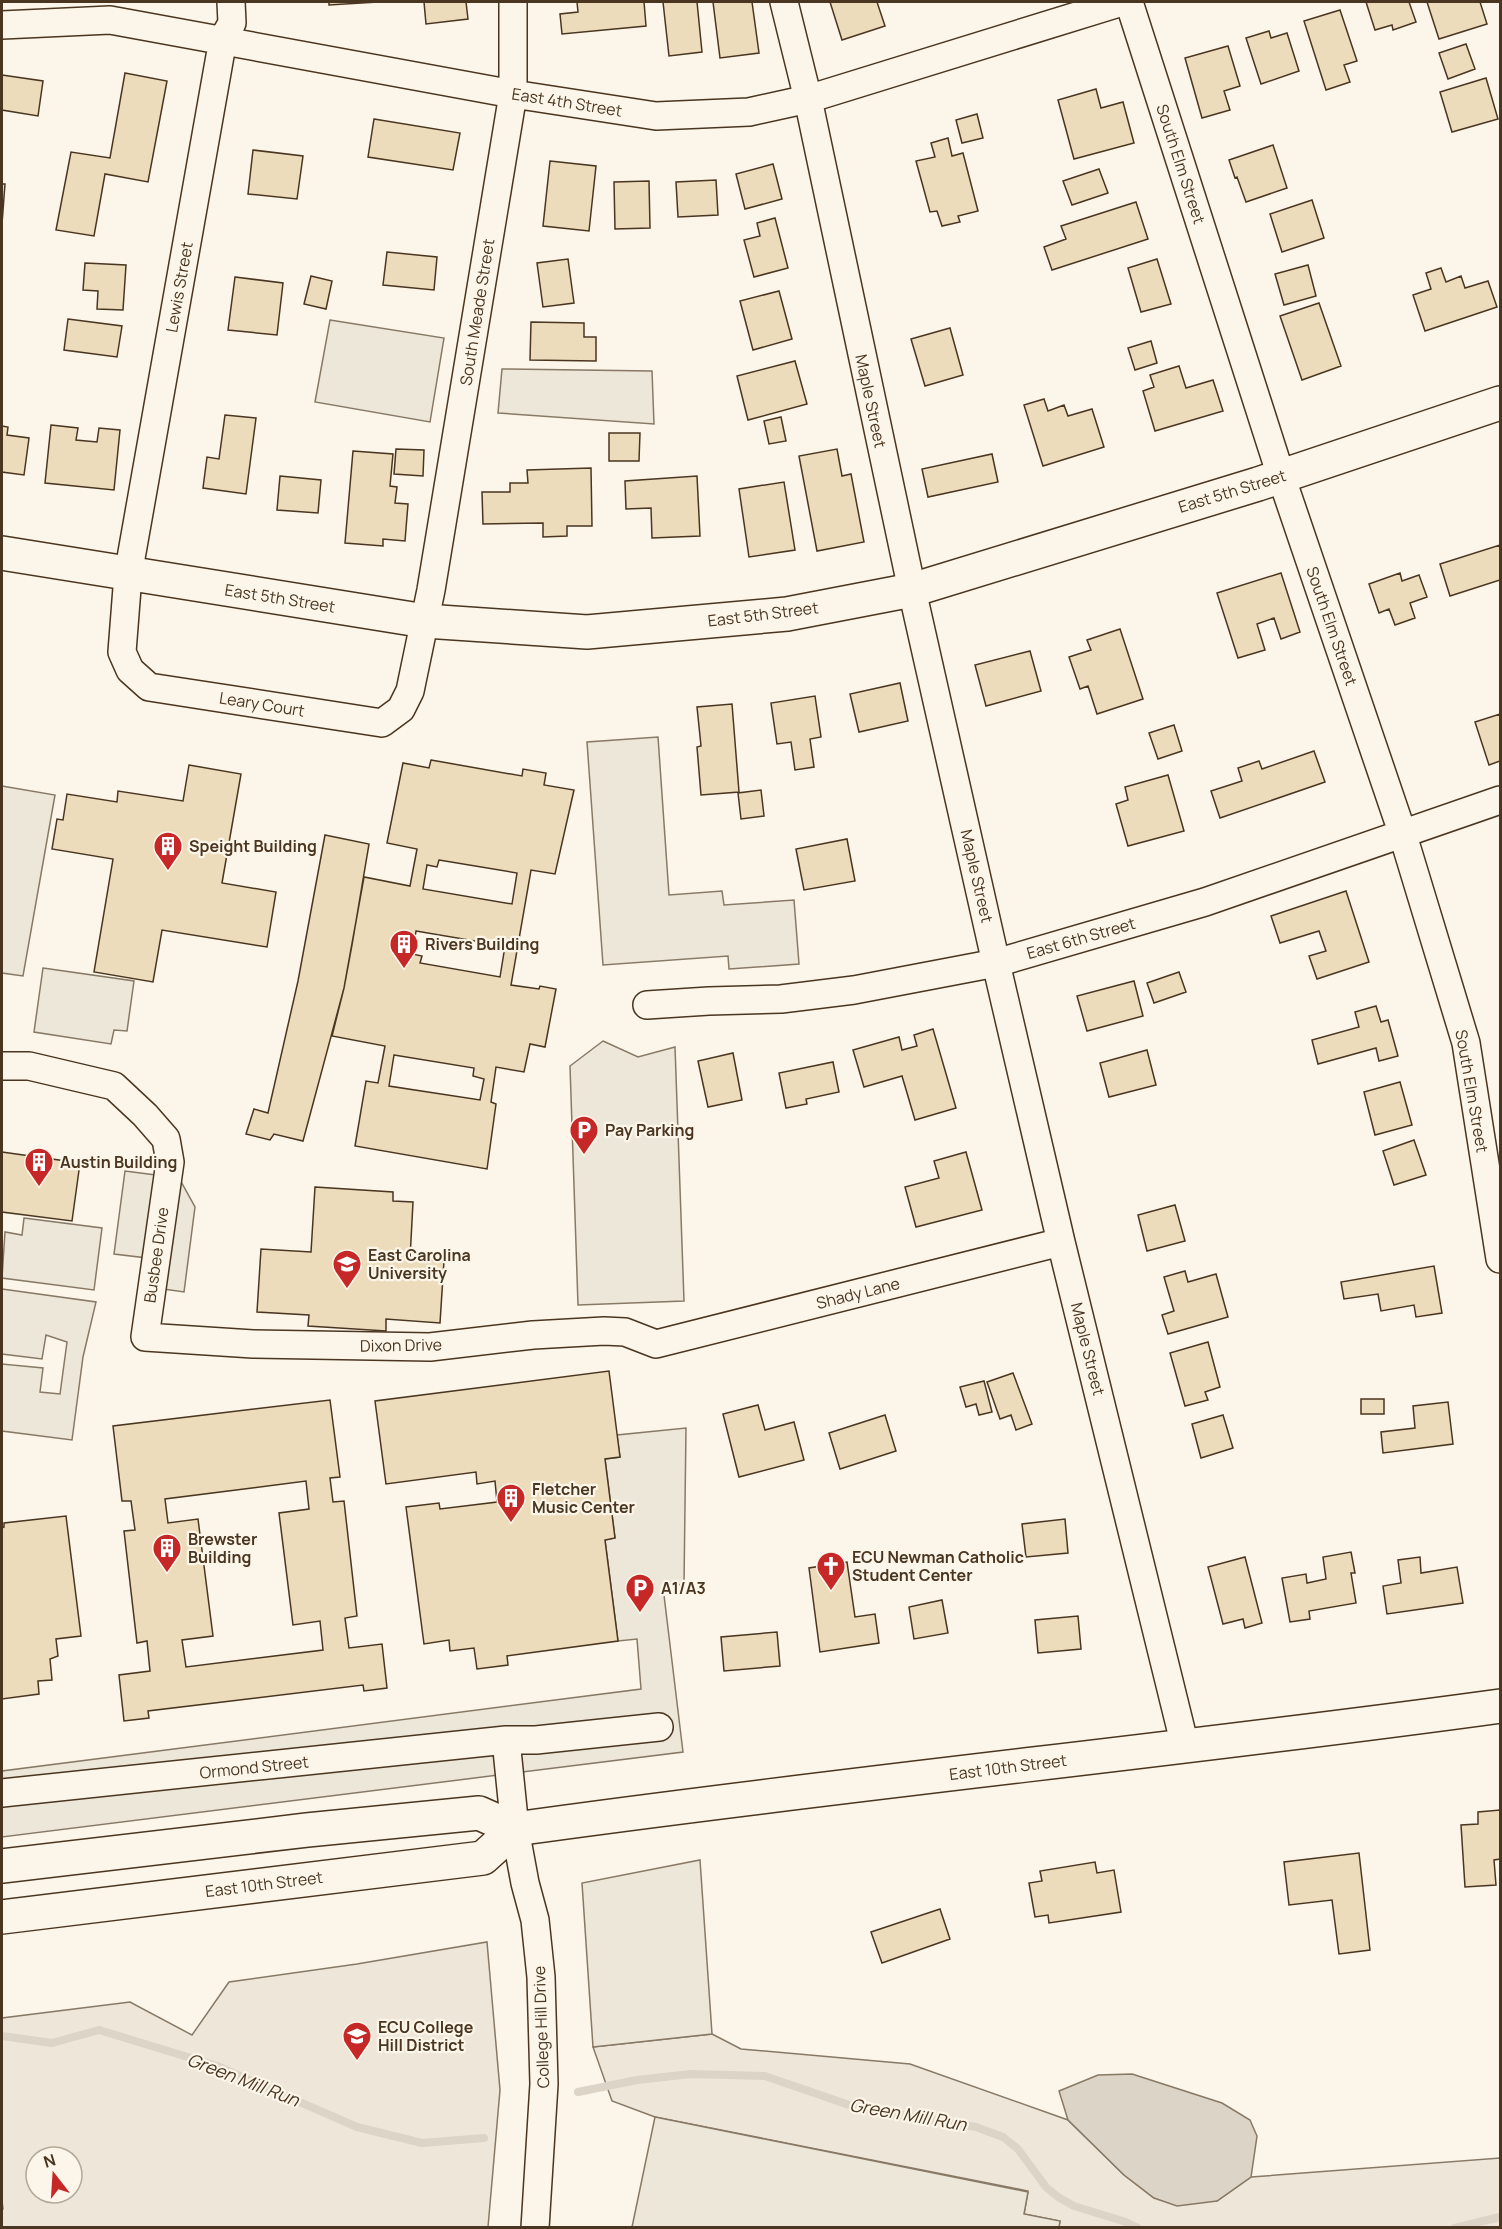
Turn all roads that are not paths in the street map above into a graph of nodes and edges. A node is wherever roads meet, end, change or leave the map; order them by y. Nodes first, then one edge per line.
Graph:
1 (74, 2) edge
2 (231, 2) edge
3 (513, 2) edge
4 (784, 2) edge
5 (1122, 2) edge
6 (1129, 2) edge
7 (110, 20) junction
8 (2, 25) edge
9 (223, 39) junction
10 (513, 94) junction
11 (808, 99) junction
12 (1500, 403) edge
13 (1281, 476) junction
14 (2, 553) edge
15 (128, 575) junction
16 (912, 590) junction
17 (425, 621) junction
18 (1500, 800) edge
19 (1402, 832) junction
20 (996, 963) junction
21 (647, 1005) dead end
22 (2, 1066) edge
23 (1061, 1242) junction
24 (1500, 1259) edge
25 (145, 1337) joint
26 (656, 1344) joint
27 (1500, 1706) edge
28 (659, 1727) dead end
29 (506, 1740) junction
30 (1185, 1746) junction
31 (2, 1793) edge
32 (515, 1828) junction
33 (2, 1866) edge
34 (2, 1917) edge
35 (535, 2228) edge

1 - 7 street
2 - 9 street, Lewis Street
3 - 10 street, South Meade Street
4 - 11 street, Maple Street
5 - 11 street, East 4th Street
6 - 13 street, South Elm Street
7 - 8 street, East 4th Street
7 - 9 street, East 4th Street
9 - 10 street, East 4th Street
9 - 15 street, Lewis Street
10 - 11 street, East 4th Street
10 - 17 street, South Meade Street
11 - 16 street, Maple Street
12 - 13 main road, East 5th Street
13 - 16 main road, East 5th Street
13 - 19 street, South Elm Street
14 - 15 main road, East 5th Street
15 - 17 main road, East 5th Street
15 - 17 street, Leary Court
16 - 17 main road, East 5th Street
16 - 20 street, Maple Street
18 - 19 street, East 6th Street
19 - 20 street, East 6th Street
19 - 24 street, South Elm Street
20 - 21 street, East 6th Street
20 - 23 street, Maple Street
22 - 25 street, Busbee Drive
23 - 26 street, Shady Lane
23 - 30 street, Maple Street
25 - 26 street, Dixon Drive
27 - 30 main road, East 10th Street
28 - 29 street, Ormond Street
29 - 31 street, Ormond Street
29 - 32 street
30 - 32 main road, East 10th Street
32 - 33 main road
32 - 34 main road, East 10th Street
32 - 35 street, College Hill Drive

